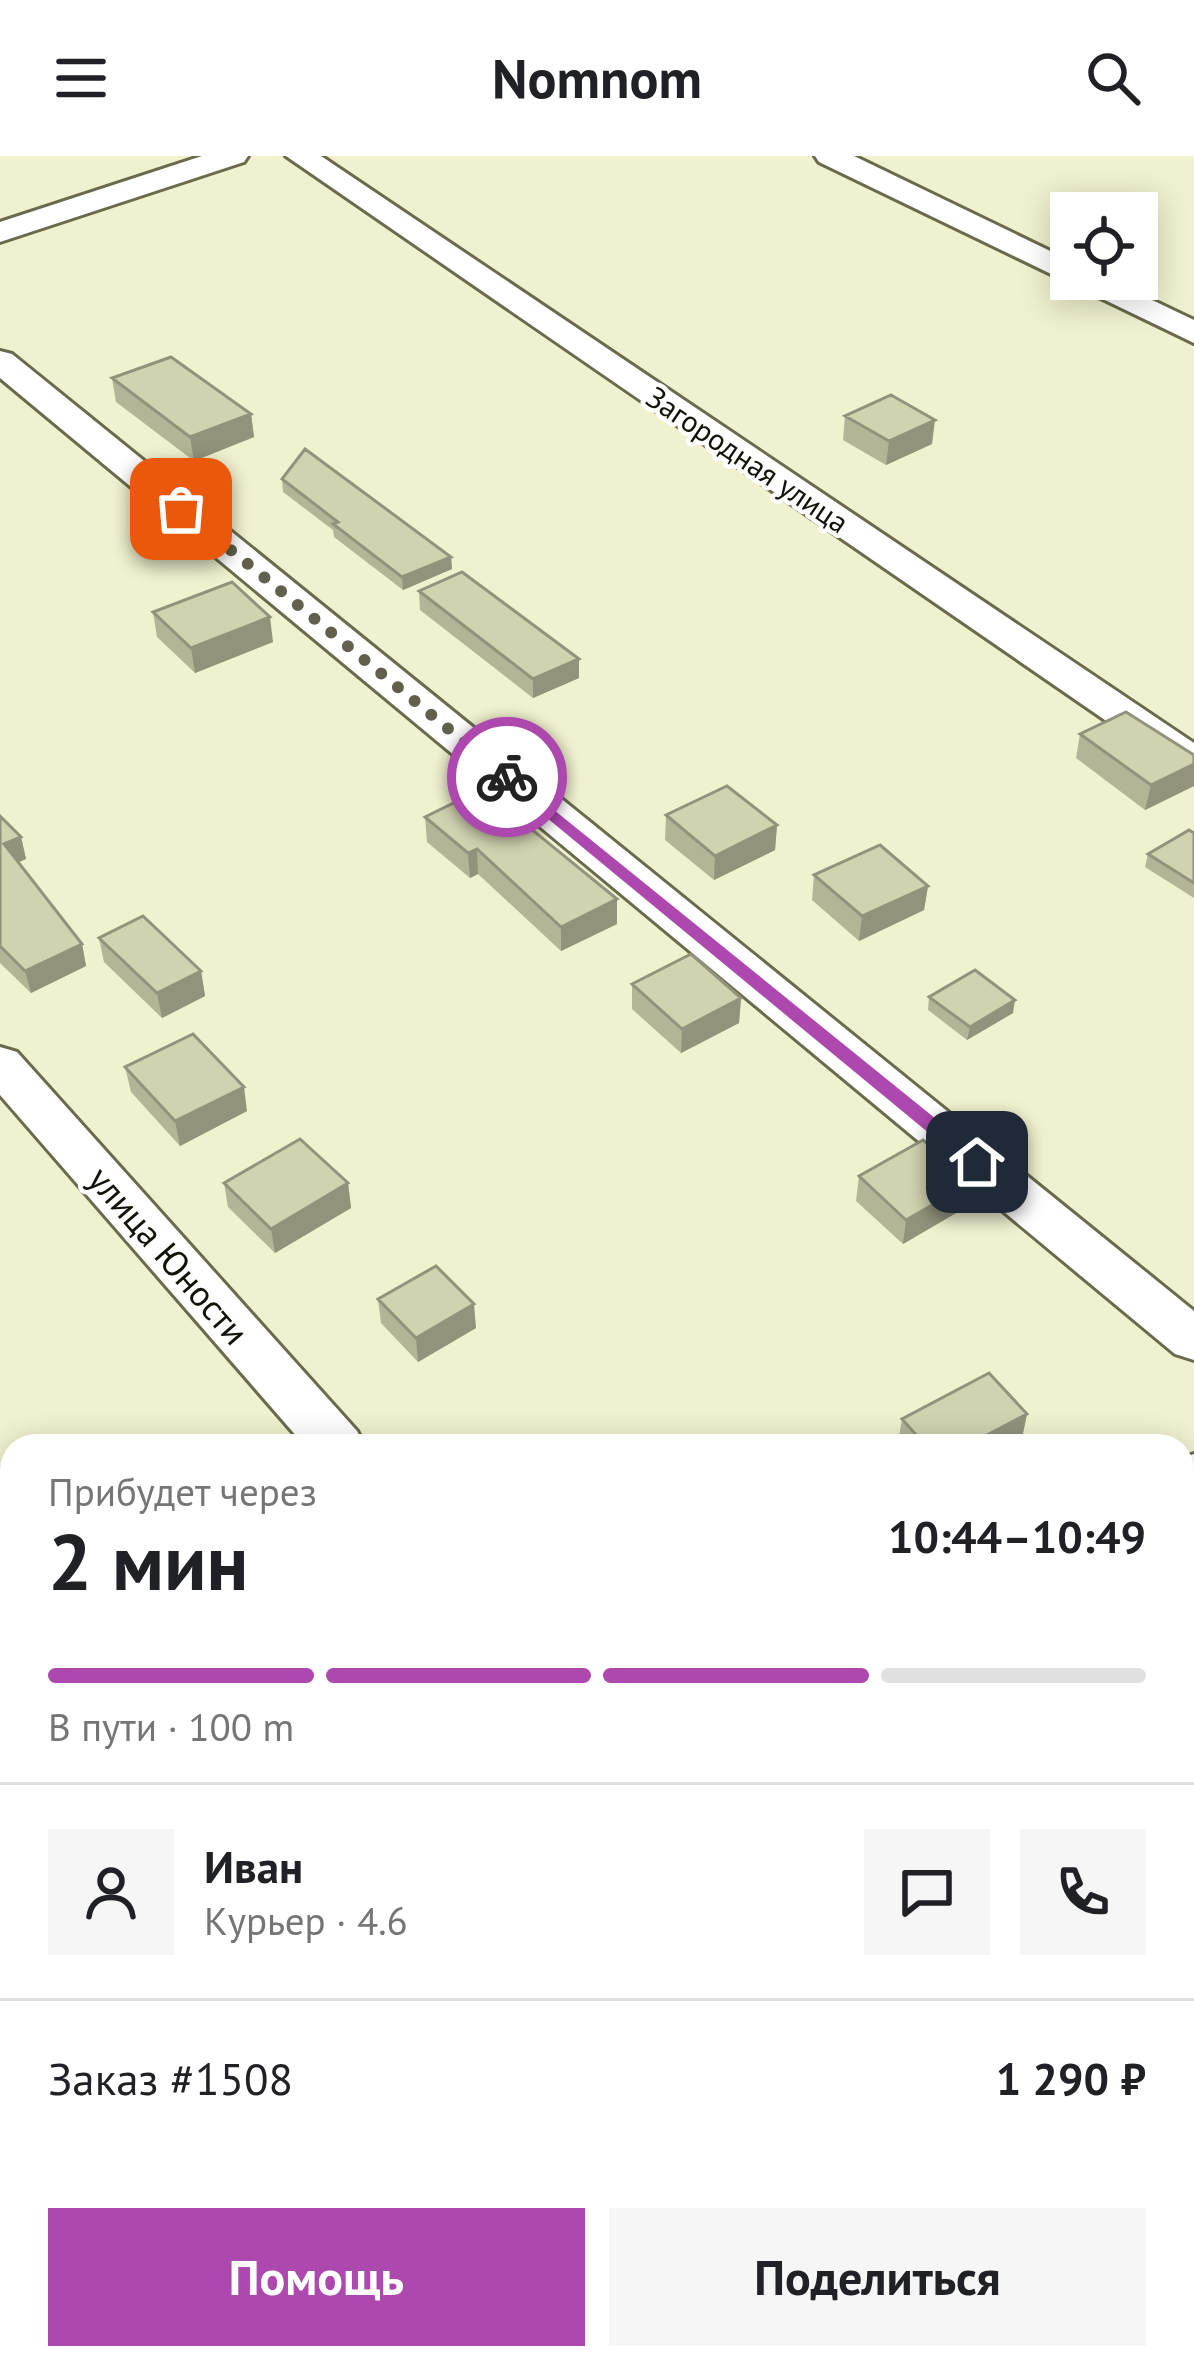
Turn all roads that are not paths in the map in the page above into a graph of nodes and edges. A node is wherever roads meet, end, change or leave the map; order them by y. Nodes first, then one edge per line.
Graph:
1 (232, 156) edge
2 (301, 156) edge
3 (830, 156) edge
4 (0, 232) edge
5 (1050, 264) edge
6 (1126, 300) edge
7 (1194, 333) edge
8 (0, 361) edge
9 (1194, 762) edge
10 (0, 1064) edge
11 (1194, 1340) edge
12 (327, 1434) edge

1 - 4 street
2 - 9 street, Загородная улица
3 - 5 street
6 - 7 street
8 - 11 street
10 - 12 street, улица Юности

